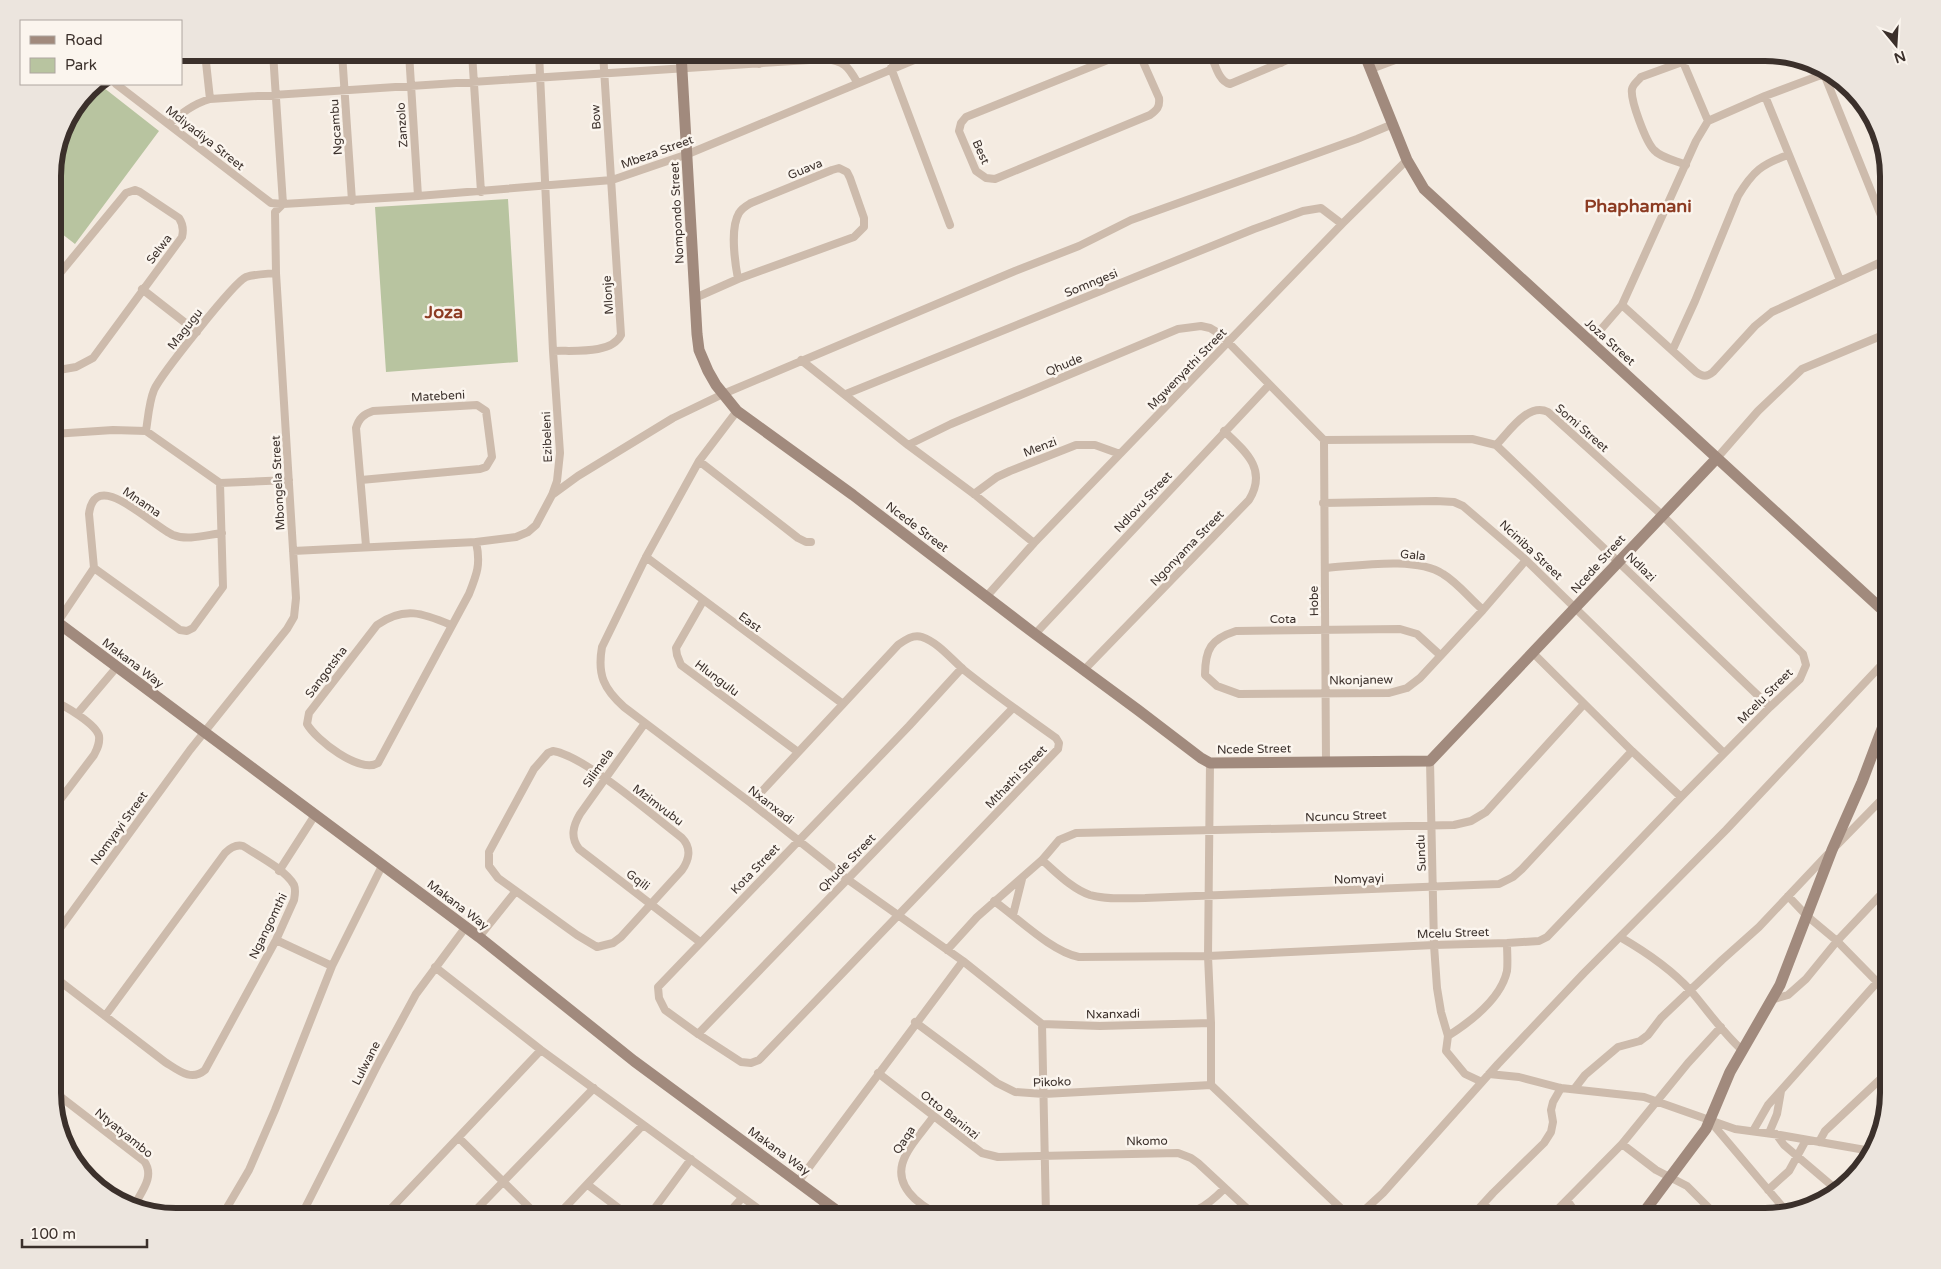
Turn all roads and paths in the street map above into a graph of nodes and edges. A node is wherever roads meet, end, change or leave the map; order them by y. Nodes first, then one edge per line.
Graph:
1 (206, 61) edge
2 (275, 61) edge
3 (343, 61) edge
4 (409, 61) edge
5 (473, 61) edge
6 (539, 61) edge
7 (603, 61) edge
8 (682, 61) edge
9 (759, 61) edge
10 (784, 61) edge
11 (838, 61) edge
12 (891, 61) edge
13 (909, 61) edge
14 (1103, 61) edge
15 (1143, 61) edge
16 (1214, 61) edge
17 (1368, 61) edge
18 (1391, 61) edge
19 (1281, 62) edge
20 (1682, 62) joint
21 (759, 64) junction
22 (892, 68) junction
23 (682, 69) junction
24 (1371, 69) junction
25 (604, 73) junction
26 (1820, 76) edge
27 (540, 77) junction
28 (474, 82) junction
29 (857, 82) junction
30 (1830, 82) edge
31 (117, 85) edge
32 (411, 86) junction
33 (345, 91) junction
34 (277, 96) junction
35 (1765, 96) junction
36 (210, 99) junction
37 (1708, 121) junction
38 (169, 124) junction
39 (1393, 124) junction
40 (688, 154) junction
41 (1788, 155) junction
42 (1407, 160) junction
43 (1686, 165) junction
44 (612, 180) junction
45 (546, 187) junction
46 (481, 192) junction
47 (418, 196) junction
48 (352, 201) junction
49 (283, 204) junction
50 (1880, 212) edge
51 (1342, 224) junction
52 (950, 225) dead end
53 (1880, 262) edge
54 (61, 270) edge
55 (276, 274) junction
56 (738, 279) junction
57 (1840, 280) junction
58 (142, 289) junction
59 (695, 298) junction
60 (1622, 305) junction
61 (198, 332) junction
62 (1880, 336) edge
63 (1228, 342) junction
64 (1590, 342) junction
65 (1673, 350) junction
66 (553, 351) junction
67 (801, 360) junction
68 (61, 370) edge
69 (708, 371) joint
70 (1269, 385) junction
71 (723, 394) junction
72 (846, 394) junction
73 (737, 411) junction
74 (146, 431) junction
75 (1224, 431) junction
76 (61, 434) edge
77 (1324, 440) junction
78 (908, 445) junction
79 (1496, 445) junction
80 (1120, 454) junction
81 (1717, 458) junction
82 (699, 461) junction
83 (289, 480) junction
84 (361, 480) junction
85 (220, 483) junction
86 (974, 494) junction
87 (552, 496) junction
88 (1324, 503) junction
89 (1662, 515) junction
90 (222, 533) junction
91 (476, 542) junction
92 (811, 542) dead end
93 (1034, 543) junction
94 (366, 546) junction
95 (293, 550) junction
96 (646, 557) junction
97 (1526, 560) junction
98 (1618, 561) junction
99 (94, 568) junction
100 (1325, 568) junction
101 (987, 596) junction
102 (703, 601) junction
103 (1576, 608) junction
104 (1880, 608) edge
105 (1483, 610) junction
106 (61, 613) edge
107 (451, 624) junction
108 (61, 626) edge
109 (1326, 630) junction
110 (1035, 634) junction
111 (1534, 654) junction
112 (1440, 655) junction
113 (1806, 660) joint
114 (1880, 666) edge
115 (116, 668) junction
116 (962, 668) junction
117 (1084, 670) junction
118 (1205, 675) joint
119 (1326, 692) junction
120 (842, 704) junction
121 (1584, 704) junction
122 (61, 705) edge
123 (1770, 707) junction
124 (1013, 708) junction
125 (78, 714) junction
126 (645, 723) junction
127 (204, 732) junction
128 (1880, 734) edge
129 (1632, 751) junction
130 (798, 752) junction
131 (1724, 753) junction
132 (1430, 761) junction
133 (1326, 762) junction
134 (1210, 763) junction
135 (604, 778) junction
136 (1681, 797) junction
137 (61, 798) edge
138 (1880, 801) edge
139 (751, 803) junction
140 (315, 815) junction
141 (1431, 825) junction
142 (573, 828) joint
143 (1210, 831) junction
144 (798, 840) junction
145 (1832, 850) junction
146 (1042, 860) junction
147 (382, 866) junction
148 (279, 871) junction
149 (847, 879) junction
150 (1022, 879) junction
151 (1433, 887) junction
152 (516, 891) junction
153 (1208, 896) junction
154 (1788, 896) junction
155 (1880, 896) edge
156 (994, 901) junction
157 (650, 903) junction
158 (1013, 915) junction
159 (897, 916) junction
160 (1806, 916) junction
161 (61, 927) edge
162 (465, 928) junction
163 (1620, 937) junction
164 (479, 938) junction
165 (276, 940) junction
166 (700, 942) junction
167 (1837, 942) junction
168 (1508, 943) junction
169 (1434, 945) junction
170 (947, 950) junction
171 (1208, 956) junction
172 (963, 961) junction
173 (332, 966) junction
174 (434, 967) junction
175 (1880, 979) edge
176 (61, 982) edge
177 (1877, 982) junction
178 (1880, 985) edge
179 (1690, 990) junction
180 (1771, 1000) junction
181 (105, 1016) junction
182 (915, 1022) junction
183 (1211, 1022) junction
184 (1042, 1024) junction
185 (1721, 1027) junction
186 (698, 1034) junction
187 (1448, 1036) junction
188 (541, 1050) junction
189 (1742, 1050) junction
190 (759, 1060) joint
191 (878, 1073) junction
192 (1489, 1074) junction
193 (1880, 1079) edge
194 (1482, 1082) junction
195 (1211, 1085) junction
196 (594, 1088) junction
197 (1561, 1088) junction
198 (1575, 1088) junction
199 (1781, 1091) junction
200 (1044, 1094) junction
201 (61, 1098) edge
202 (1656, 1101) junction
203 (933, 1117) junction
204 (1710, 1121) junction
205 (643, 1125) junction
206 (1753, 1131) junction
207 (1773, 1134) junction
208 (459, 1138) junction
209 (1806, 1140) junction
210 (1819, 1142) junction
211 (1622, 1144) junction
212 (1864, 1151) edge
213 (1045, 1155) junction
214 (1797, 1155) junction
215 (691, 1159) junction
216 (1670, 1178) junction
217 (503, 1182) junction
218 (798, 1182) junction
219 (588, 1185) junction
220 (1832, 1186) edge
221 (1224, 1189) junction
222 (1768, 1190) junction
223 (742, 1198) junction
224 (1567, 1200) junction
225 (137, 1201) edge
226 (1483, 1204) junction
227 (1782, 1207) edge
228 (227, 1208) edge
229 (306, 1208) edge
230 (392, 1208) edge
231 (478, 1208) edge
232 (530, 1208) edge
233 (565, 1208) edge
234 (618, 1208) edge
235 (655, 1208) edge
236 (733, 1208) edge
237 (756, 1208) edge
238 (833, 1208) edge
239 (926, 1208) edge
240 (1046, 1208) edge
241 (1201, 1208) edge
242 (1246, 1208) edge
243 (1341, 1208) edge
244 (1366, 1208) edge
245 (1479, 1208) edge
246 (1488, 1208) edge
247 (1559, 1208) edge
248 (1572, 1208) edge
249 (1647, 1208) edge
250 (1708, 1208) edge

1 - 36 street
2 - 34 street
3 - 33 street, Ngcambu
4 - 32 street, Zanzolo
5 - 28 street
6 - 27 street, Ezibeleni
7 - 25 street, Bow
8 - 23 street, Nompondo Street
9 - 21 street
10 - 21 street
11 - 29 street
12 - 22 street
13 - 22 street, Mbeza Street
14 - 15 street, Best
16 - 19 street
17 - 24 street, Joza Street
18 - 24 street
20 - 37 street
20 - 43 street
21 - 23 street
22 - 29 street, Mbeza Street
22 - 52 street
23 - 25 street
23 - 40 street, Nompondo Street
24 - 39 street, Joza Street
25 - 27 street
25 - 44 street, Bow
26 - 35 street
27 - 28 street
27 - 45 street, Ezibeleni
28 - 32 street
28 - 46 street
29 - 40 street, Mbeza Street
30 - 50 street
31 - 38 street, Mdiyadiya Street
32 - 33 street
32 - 47 street, Zanzolo
33 - 34 street
33 - 48 street, Ngcambu
34 - 36 street
34 - 49 street
35 - 37 street
35 - 41 street
36 - 38 street
37 - 43 street
38 - 49 street, Mdiyadiya Street
39 - 42 street, Joza Street
39 - 67 street
40 - 44 street, Mbeza Street
40 - 59 street, Nompondo Street
41 - 57 street
41 - 65 street
42 - 51 street, Mgwenyathi Street
42 - 64 street, Joza Street
43 - 60 street
44 - 45 street, Mbeza Street
44 - 66 street, Mlonje
45 - 46 street, Mbeza Street
45 - 66 street, Ezibeleni
46 - 47 street, Mbeza Street
47 - 48 street, Mbeza Street
48 - 49 street, Mbeza Street
49 - 55 street, Mbongela Street
51 - 63 street, Mgwenyathi Street
51 - 72 street, Somngesi
53 - 57 street
54 - 58 street, Selwa
55 - 61 street, Magugu
55 - 83 street, Mbongela Street
56 - 56 street, Guava
56 - 59 street, Guava
57 - 65 street
58 - 61 street
58 - 68 street, Selwa
59 - 69 street, Nompondo Street
60 - 64 street
60 - 65 street
61 - 74 street, Magugu
62 - 81 street
63 - 70 street
63 - 78 street, Qhude
63 - 80 street, Mgwenyathi Street
64 - 81 street, Joza Street
66 - 87 street, Ezibeleni
67 - 71 street
67 - 72 street
69 - 71 street, Ncede Street
70 - 75 street, Ndlovu Street
70 - 77 street
71 - 73 street, Ncede Street
71 - 87 street
72 - 78 street
73 - 82 street, Nxanxadi
73 - 101 street, Ncede Street
74 - 76 street
74 - 85 street
75 - 110 street, Ndlovu Street
75 - 117 street, Ngonyama Street
77 - 79 street
77 - 88 street, Hobe
78 - 86 street
79 - 89 street, Somi Street
79 - 98 street, Ndlazi
80 - 86 street, Menzi
80 - 93 street, Mgwenyathi Street
81 - 89 street, Ncede Street
81 - 104 street, Joza Street
82 - 92 street
82 - 96 street, Nxanxadi
83 - 85 street
83 - 95 street, Mbongela Street
84 - 84 street, Matebeni
84 - 94 street, Matebeni
85 - 90 street
86 - 93 street
87 - 91 street, Ezibeleni
88 - 97 street, Nciniba Street
88 - 100 street, Hobe
89 - 98 street, Ncede Street
89 - 113 street, Somi Street
90 - 99 street, Mnama
90 - 99 street
91 - 94 street, Ezibeleni
91 - 107 street, Sangotsha
93 - 101 street, Mgwenyathi Street
94 - 95 street, Ezibeleni
95 - 127 street, Mbongela Street
96 - 102 street, East
96 - 126 street, Nxanxadi
97 - 103 street, Nciniba Street
97 - 105 street, Nkonjanew
98 - 103 street, Ncede Street
98 - 123 street, Ndlazi
99 - 106 street
100 - 105 street, Gala
100 - 109 street, Hobe
101 - 110 street, Ncede Street
102 - 120 street, East
102 - 130 street, Hlungulu
103 - 111 street, Ncede Street
103 - 131 street, Nciniba Street
105 - 112 street, Nkonjanew
107 - 107 street, Sangotsha
108 - 115 street, Makana Way
109 - 112 street, Cota
109 - 118 street, Cota
109 - 119 street, Hobe
110 - 117 street, Ncede Street
111 - 121 street
111 - 132 street, Ncede Street
112 - 119 street, Nkonjanew
113 - 123 street, Mcelu Street
114 - 163 street
115 - 125 street
115 - 127 street, Makana Way
116 - 120 street, Mthathi Street
116 - 124 street, Mthathi Street
116 - 144 street, Kota Street
117 - 134 street, Ncede Street
118 - 119 street, Nkonjanew
119 - 133 street, Hobe
120 - 130 street, Mthathi Street
121 - 129 street
121 - 141 street, Ncuncu Street
122 - 125 street
123 - 131 street, Mcelu Street
124 - 149 street, Qhude Street
124 - 159 street, Mthathi Street
125 - 137 street
126 - 135 street, Silimela
126 - 139 street, Nxanxadi
127 - 140 street, Makana Way
127 - 161 street, Nomyayi Street
128 - 145 street
129 - 136 street
129 - 151 street, Nomyayi
130 - 139 street, Mthathi Street
131 - 136 street, Mcelu Street
132 - 133 street, Ncede Street
132 - 141 street, Sundu
133 - 134 street, Ncede Street
134 - 143 street
135 - 142 street, Silimela
135 - 152 street, Mzimvubu
135 - 157 street, Mzimvubu
136 - 168 street, Mcelu Street
138 - 145 street
139 - 144 street, Nxanxadi
140 - 147 street, Makana Way
140 - 148 street
141 - 143 street, Ncuncu Street
141 - 151 street, Sundu
142 - 157 street, Gqili
143 - 146 street, Ncuncu Street
143 - 153 street
144 - 149 street, Nxanxadi
144 - 166 street, Kota Street
145 - 154 street
145 - 160 street
146 - 150 street
146 - 153 street, Nomyayi
147 - 162 street, Makana Way
147 - 173 street
148 - 165 street, Ngangomthi
148 - 181 street, Ngangomthi
149 - 159 street, Nxanxadi
149 - 186 street, Qhude Street
150 - 156 street
150 - 158 street
151 - 153 street, Nomyayi
151 - 169 street, Sundu
152 - 157 street, Mzimvubu
152 - 164 street
153 - 171 street
154 - 160 street
154 - 179 street
155 - 167 street
156 - 158 street, Mcelu Street
156 - 170 street
157 - 166 street, Gqili
158 - 171 street, Mcelu Street
159 - 170 street, Nxanxadi
159 - 190 street, Mthathi Street
160 - 167 street
160 - 180 street
162 - 164 street, Makana Way
162 - 174 street, Lulwane
163 - 179 street
163 - 192 street
164 - 218 street, Makana Way
165 - 173 street
165 - 181 street, Ngangomthi
166 - 186 street, Kota Street
167 - 177 street
167 - 180 street
168 - 169 street, Mcelu Street
168 - 187 street
169 - 171 street, Mcelu Street
169 - 187 street, Sundu
170 - 172 street, Nxanxadi
171 - 183 street
172 - 182 street
172 - 184 street, Nxanxadi
173 - 228 street
174 - 188 street
174 - 229 street, Lulwane
175 - 177 street
176 - 181 street, Ngangomthi
177 - 178 street
177 - 199 street
179 - 185 street
179 - 198 street
180 - 189 street
182 - 191 street
182 - 200 street, Pikoko
183 - 184 street, Nxanxadi
183 - 195 street
184 - 200 street
185 - 189 street
185 - 202 street
186 - 190 street, Kota Street
187 - 194 street, Sundu
188 - 196 street
188 - 208 street
189 - 204 street
191 - 203 street, Otto Baninzi
191 - 218 street
192 - 194 street
192 - 197 street
193 - 210 street
194 - 244 street
195 - 200 street, Pikoko
195 - 243 street
196 - 205 street
196 - 217 street
197 - 198 street
197 - 226 street
198 - 202 street
199 - 206 street
199 - 207 street
200 - 213 street
201 - 225 street, Ntyatyambo
202 - 204 street
202 - 211 street
203 - 213 street, Otto Baninzi
203 - 239 street, Qaqa
204 - 206 street
204 - 216 street
204 - 222 street
205 - 215 street
205 - 219 street
206 - 207 street
207 - 209 street
207 - 214 street
208 - 217 street
208 - 230 street
209 - 210 street
209 - 214 street
210 - 212 street
211 - 216 street
211 - 224 street
213 - 221 street, Nkomo
213 - 240 street
214 - 220 street
214 - 222 street
215 - 223 street
215 - 235 street
216 - 249 street
216 - 250 street
217 - 231 street
217 - 232 street
218 - 238 street, Makana Way
219 - 233 street
219 - 234 street
221 - 241 street
221 - 242 street, Nkomo
222 - 227 street
223 - 236 street
223 - 237 street
224 - 247 street
224 - 248 street
226 - 245 street
226 - 246 street

